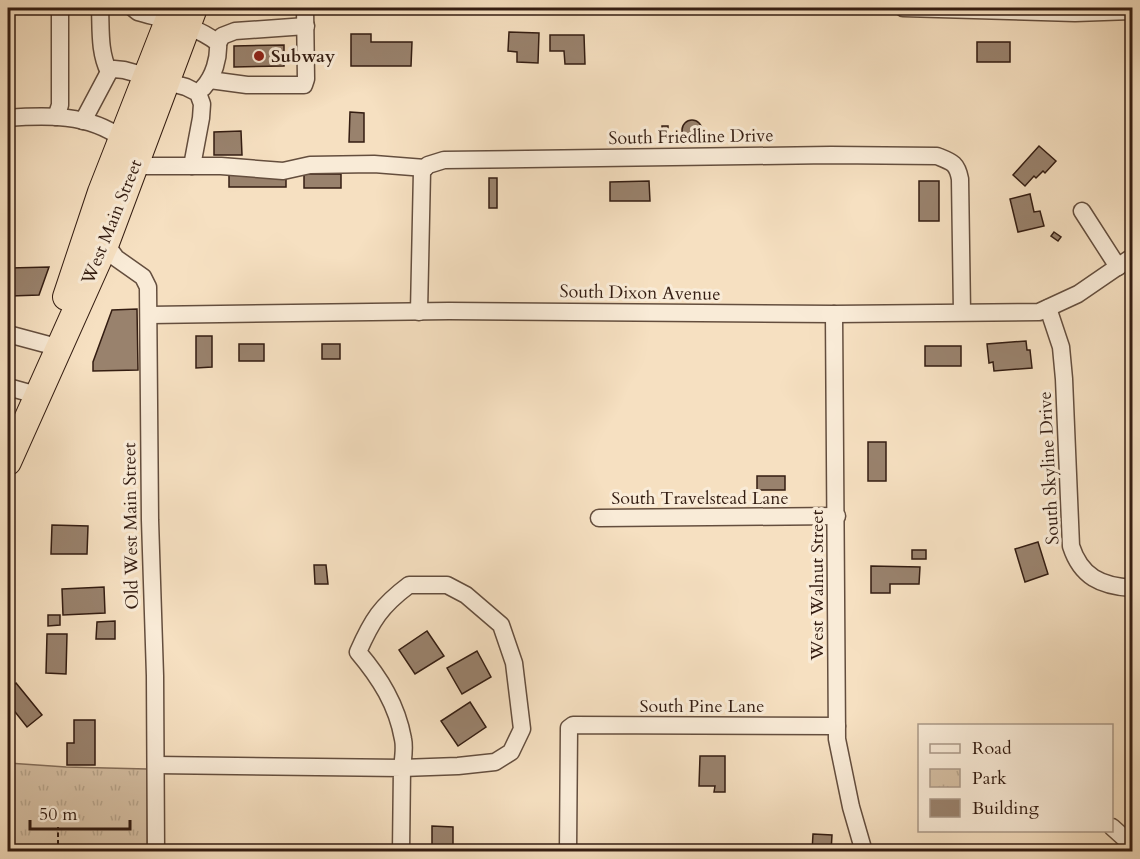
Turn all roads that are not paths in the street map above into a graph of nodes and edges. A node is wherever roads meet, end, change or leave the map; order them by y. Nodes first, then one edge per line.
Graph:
1 (60, 8) edge
2 (100, 8) edge
3 (133, 8) edge
4 (306, 8) edge
5 (903, 8) edge
6 (1132, 12) edge
7 (181, 15) edge
8 (306, 26) junction
9 (218, 43) junction
10 (109, 72) junction
11 (156, 79) junction
12 (204, 86) junction
13 (56, 117) junction
14 (8, 118) edge
15 (83, 121) junction
16 (123, 154) junction
17 (192, 166) junction
18 (425, 168) junction
19 (1082, 211) dead end
20 (98, 234) junction
21 (1132, 257) edge
22 (1118, 267) junction
23 (1048, 308) junction
24 (419, 312) junction
25 (962, 312) junction
26 (834, 314) junction
27 (149, 315) junction
28 (8, 334) edge
29 (49, 345) junction
30 (8, 387) edge
31 (33, 394) junction
32 (20, 433) junction
33 (8, 462) edge
34 (837, 516) junction
35 (599, 518) dead end
36 (1132, 588) edge
37 (837, 726) junction
38 (156, 765) junction
39 (402, 768) junction
40 (1113, 828) edge
41 (1132, 845) edge
42 (156, 852) edge
43 (401, 852) edge
44 (568, 852) edge
45 (864, 852) edge

1 - 13 street
2 - 10 street
3 - 7 street
4 - 8 street
5 - 6 street
7 - 9 street
7 - 11 highway, West Main Street
8 - 9 street
8 - 12 street
9 - 12 street
10 - 11 street
10 - 15 street
11 - 12 street
11 - 16 highway, West Main Street
12 - 17 street
13 - 14 street
13 - 15 street
15 - 16 street
16 - 17 street
16 - 20 highway, West Main Street
17 - 18 street
18 - 24 street
18 - 25 street, South Friedline Drive
19 - 22 street
20 - 27 street, Old West Main Street
20 - 29 highway, West Main Street
20 - 32 highway, West Main Street
21 - 22 street, South Dixon Avenue
22 - 23 street, South Dixon Avenue
23 - 25 street, South Dixon Avenue
23 - 36 street, South Skyline Drive
24 - 26 street, South Dixon Avenue
24 - 27 street, South Dixon Avenue
25 - 26 street, South Dixon Avenue
26 - 34 street, West Walnut Street
27 - 38 street, Old West Main Street
28 - 29 street
29 - 31 highway, West Main Street
30 - 31 street
31 - 32 highway, West Main Street
32 - 33 highway, West Main Street
34 - 35 street, South Travelstead Lane
34 - 37 street, West Walnut Street
37 - 44 street, South Pine Lane
37 - 45 street, West Walnut Street
38 - 39 street
38 - 42 street, Old West Main Street
39 - 39 street
39 - 43 street
40 - 41 street

